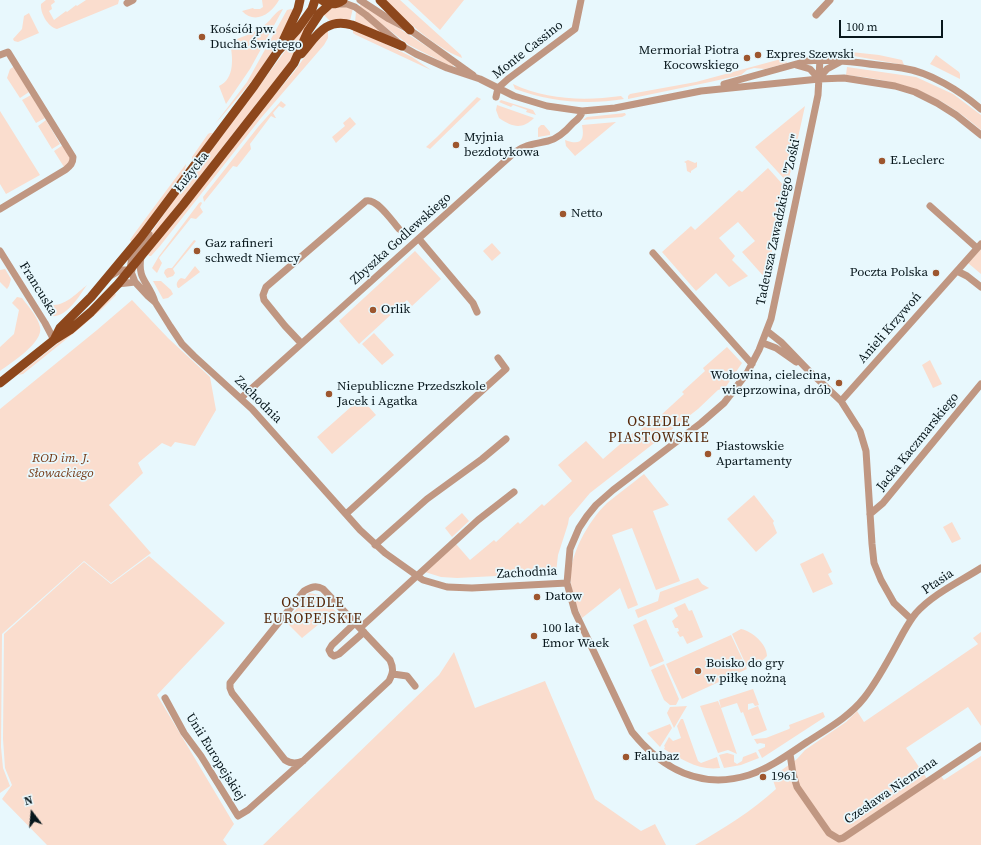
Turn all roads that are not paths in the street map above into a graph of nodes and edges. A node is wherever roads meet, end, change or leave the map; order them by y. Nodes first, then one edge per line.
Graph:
1 (300, 0) edge
2 (316, 0) edge
3 (360, 0) edge
4 (380, 0) edge
5 (581, 0) edge
6 (830, 0) edge
7 (333, 2) edge
8 (816, 15) dead end
9 (410, 30) junction
10 (402, 46) junction
11 (278, 51) junction
12 (0, 55) edge
13 (820, 59) junction
14 (842, 61) junction
15 (294, 63) junction
16 (793, 64) junction
17 (480, 79) junction
18 (819, 79) junction
19 (498, 88) junction
20 (701, 91) junction
21 (496, 96) dead end
22 (981, 109) edge
23 (582, 111) junction
24 (981, 135) edge
25 (930, 206) dead end
26 (0, 208) edge
27 (159, 212) junction
28 (399, 229) dead end
29 (419, 239) junction
30 (979, 246) edge
31 (0, 251) edge
32 (653, 253) dead end
33 (141, 257) junction
34 (130, 270) junction
35 (957, 271) junction
36 (141, 275) junction
37 (109, 276) junction
38 (135, 282) junction
39 (118, 284) junction
40 (981, 287) edge
41 (155, 302) junction
42 (477, 312) dead end
43 (767, 331) junction
44 (54, 340) junction
45 (301, 343) junction
46 (763, 343) junction
47 (498, 358) dead end
48 (752, 364) junction
49 (809, 371) junction
50 (0, 383) edge
51 (981, 384) edge
52 (241, 398) junction
53 (841, 401) junction
54 (506, 439) dead end
55 (514, 492) dead end
56 (346, 514) junction
57 (870, 514) junction
58 (375, 545) junction
59 (981, 568) edge
60 (416, 575) junction
61 (567, 583) junction
62 (911, 619) junction
63 (359, 628) junction
64 (393, 674) junction
65 (416, 686) dead end
66 (165, 698) dead end
67 (981, 746) edge
68 (790, 754) junction
69 (303, 761) junction

1 - 11 main road
2 - 11 main road, Łużycka
3 - 9 street
4 - 9 main road
5 - 19 street, Monte Cassino
6 - 8 street
7 - 10 street
7 - 15 main road, Łużycka
9 - 17 street
10 - 15 main road
10 - 17 street
11 - 27 main road, Łużycka
12 - 26 street
13 - 14 street
13 - 16 street
13 - 18 street, Tadeusza Zawadzkiego "Zośki"
14 - 18 street
14 - 22 street
15 - 33 main road, Łużycka
16 - 18 street
16 - 20 street
17 - 19 street
18 - 20 street
18 - 24 street
18 - 43 street, Tadeusza Zawadzkiego "Zośki"
19 - 21 street, Monte Cassino
19 - 23 street
20 - 23 street
23 - 29 street, Zbyszka Godlewskiego
25 - 30 street
27 - 34 street
27 - 37 main road, Łużycka
28 - 45 street
29 - 42 street
29 - 45 street, Zbyszka Godlewskiego
30 - 35 street, Anieli Krzywoń
31 - 44 street, Francuska
32 - 48 street
33 - 34 main road, Łużycka
33 - 36 street
34 - 36 street
34 - 37 street
34 - 38 street
34 - 39 main road, Łużycka
35 - 40 street
35 - 53 street, Anieli Krzywoń
36 - 41 street
37 - 44 main road, Łużycka
38 - 39 street
38 - 41 street
39 - 44 main road, Łużycka
41 - 52 street, Zachodnia
43 - 46 street, Tadeusza Zawadzkiego "Zośki"
43 - 49 street
44 - 50 main road, Łużycka
45 - 52 street, Zbyszka Godlewskiego
46 - 48 street, Tadeusza Zawadzkiego "Zośki"
46 - 49 street
47 - 56 street
48 - 61 street, Tadeusza Zawadzkiego "Zośki"
49 - 53 street
51 - 57 street, Jacka Kaczmarskiego
52 - 56 street, Zachodnia
53 - 57 street
54 - 58 street
55 - 60 street
56 - 58 street, Zachodnia
57 - 62 street
58 - 60 street, Zachodnia
59 - 62 street, Ptasia
60 - 61 street, Zachodnia
60 - 63 street
61 - 68 street, Tadeusza Zawadzkiego "Zośki"
62 - 68 street, Tadeusza Zawadzkiego "Zośki"
63 - 64 street
63 - 69 street
64 - 65 street
64 - 69 street, Unii Europejskiej
66 - 69 street, Unii Europejskiej
67 - 68 street, Czesława Niemena

